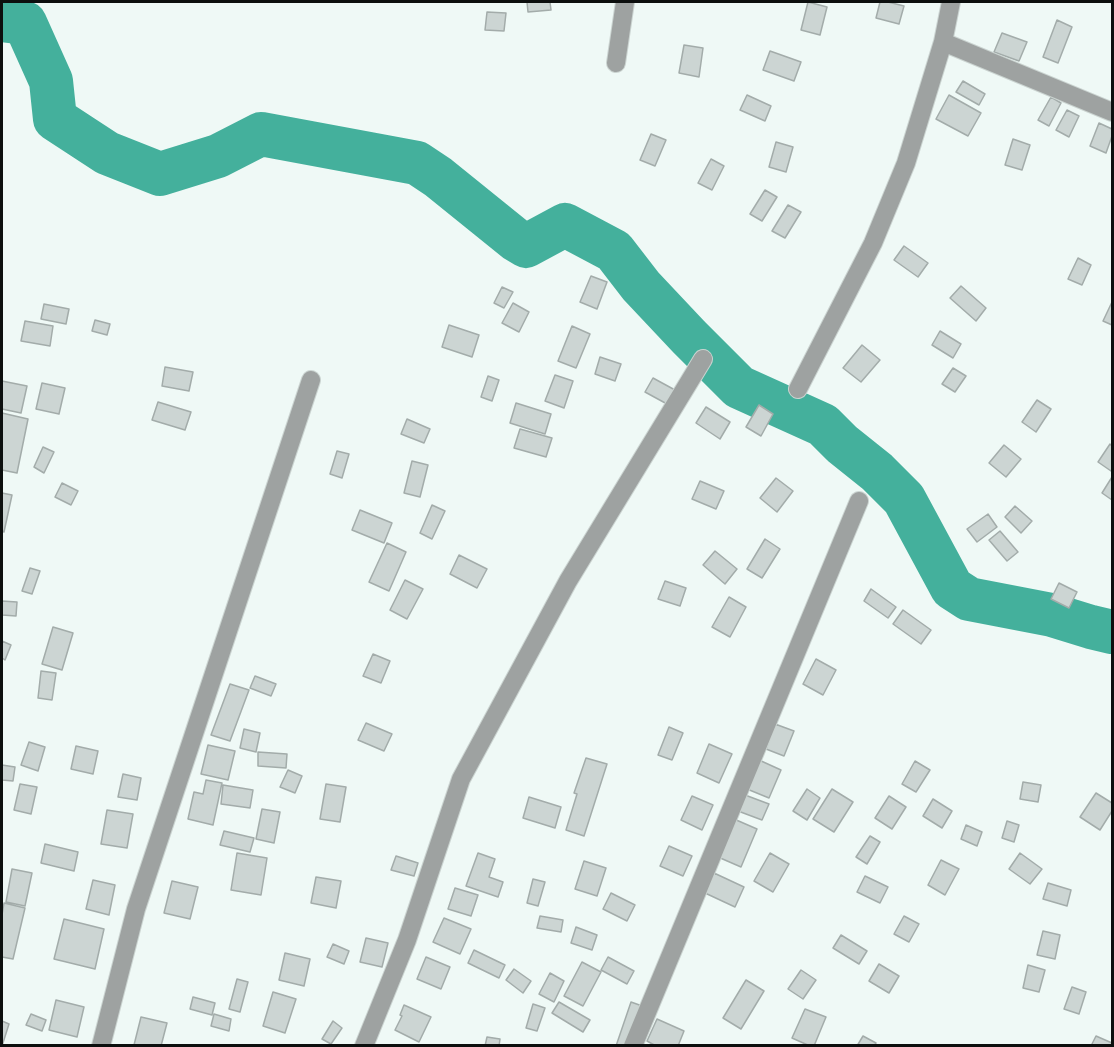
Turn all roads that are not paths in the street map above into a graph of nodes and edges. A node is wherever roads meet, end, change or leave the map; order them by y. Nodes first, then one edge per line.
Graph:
1 (625, 2) edge
2 (951, 2) edge
3 (943, 42) junction
4 (616, 63) dead end
5 (1113, 112) edge
6 (703, 359) dead end
7 (311, 380) dead end
8 (798, 389) dead end
9 (859, 501) dead end
10 (101, 1046) edge
11 (364, 1046) edge
12 (633, 1046) edge

1 - 4 street
2 - 3 street
3 - 5 street
3 - 8 street
6 - 11 street
7 - 10 street
9 - 12 street

